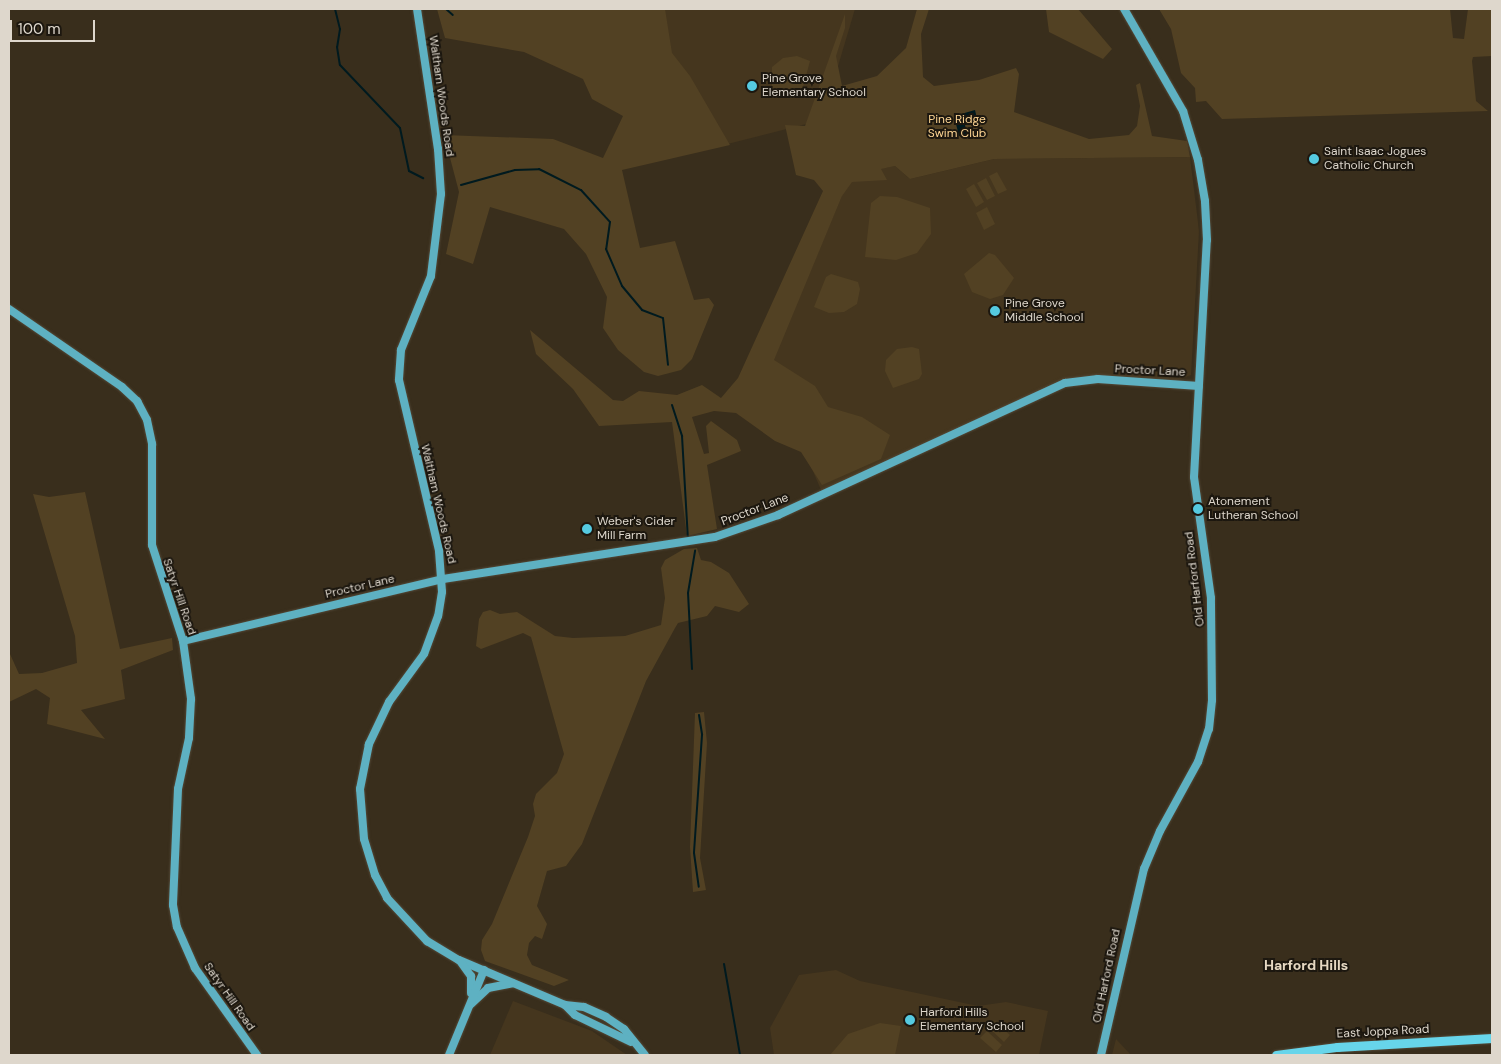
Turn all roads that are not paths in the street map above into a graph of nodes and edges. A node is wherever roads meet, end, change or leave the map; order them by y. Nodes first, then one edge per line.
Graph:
1 (417, 9) edge
2 (1124, 9) edge
3 (9, 309) edge
4 (1199, 386) junction
5 (442, 580) junction
6 (182, 640) junction
7 (459, 960) junction
8 (484, 970) junction
9 (514, 983) junction
10 (467, 1009) junction
11 (1492, 1038) edge
12 (257, 1055) edge
13 (449, 1055) edge
14 (645, 1055) edge
15 (1101, 1055) edge
16 (1276, 1055) edge

1 - 5 street, Waltham Woods Road
2 - 4 street, Old Harford Road
3 - 6 street, Satyr Hill Road
4 - 5 street, Proctor Lane
4 - 15 street, Old Harford Road
5 - 6 street, Proctor Lane
5 - 7 street, Waltham Woods Road
6 - 12 street, Satyr Hill Road
7 - 8 street, Waltham Woods Road
7 - 10 street
8 - 9 street, Waltham Woods Road
8 - 10 street
9 - 10 street
9 - 14 street, Waltham Woods Road
10 - 13 street
11 - 16 main road, East Joppa Road

